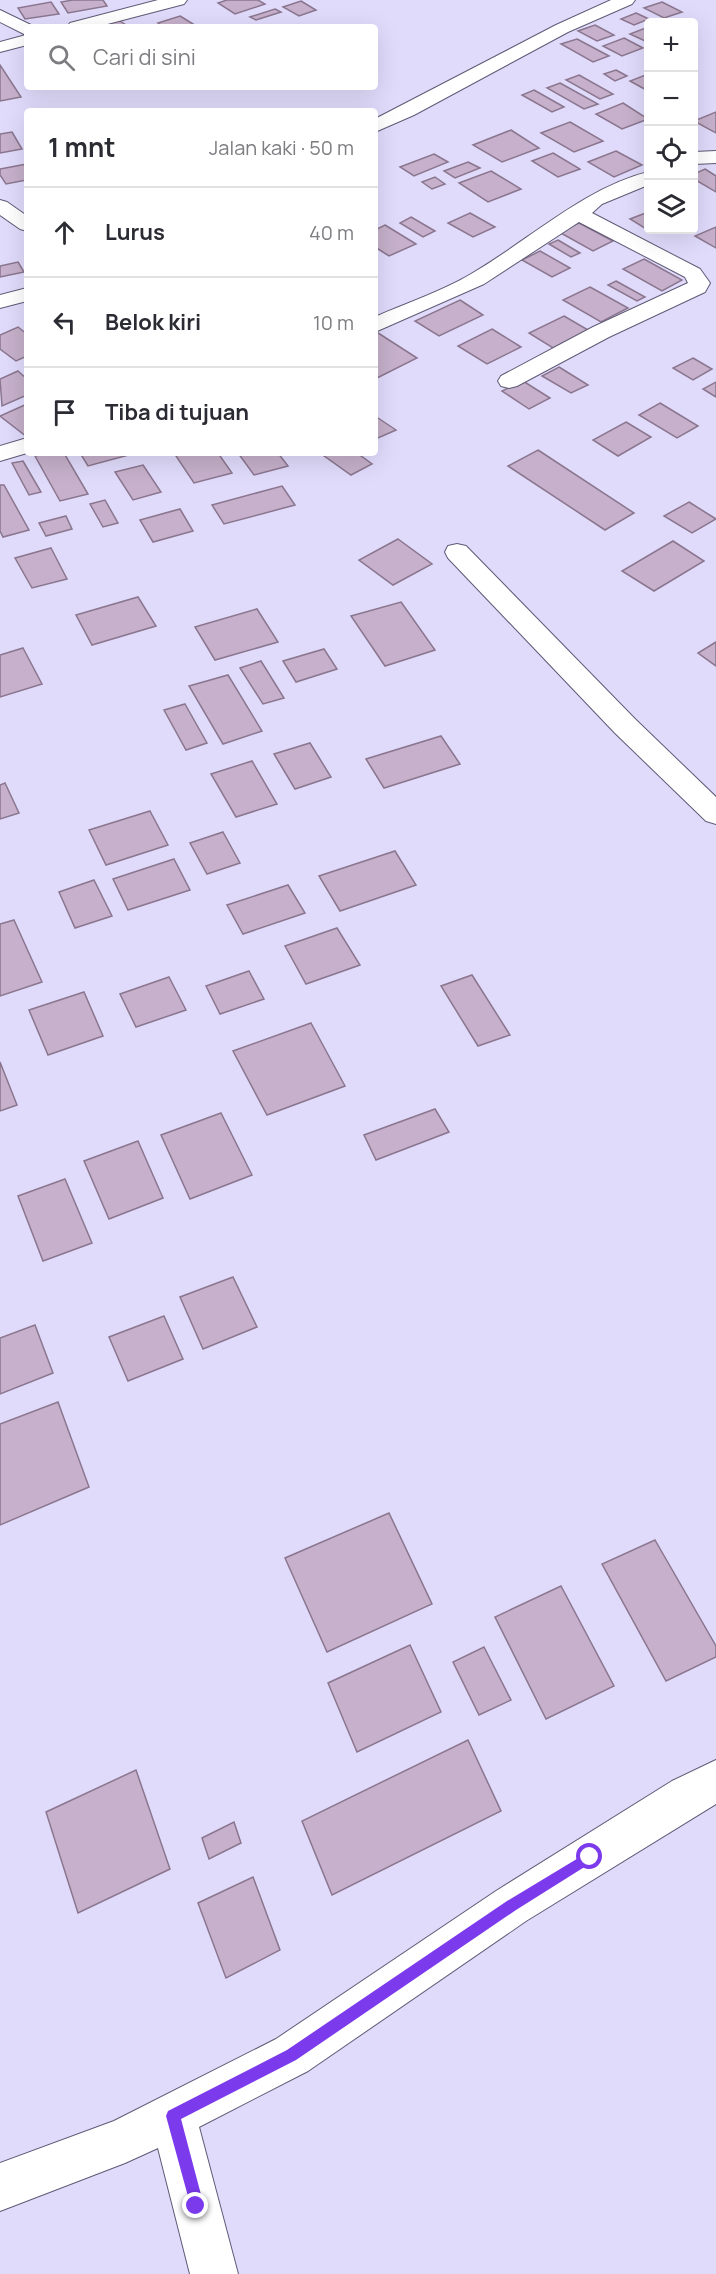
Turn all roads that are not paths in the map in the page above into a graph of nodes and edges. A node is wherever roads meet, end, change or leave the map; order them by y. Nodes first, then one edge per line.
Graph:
1 (178, 0) edge
2 (626, 0) edge
3 (0, 15) edge
4 (87, 24) edge
5 (24, 28) edge
6 (24, 41) edge
7 (0, 47) edge
8 (378, 125) edge
9 (716, 157) edge
10 (698, 158) edge
11 (644, 180) edge
12 (0, 206) edge
13 (578, 214) junction
14 (24, 223) edge
15 (24, 295) edge
16 (0, 302) edge
17 (378, 324) edge
18 (509, 381) dead end
19 (24, 446) edge
20 (0, 454) edge
21 (457, 552) dead end
22 (716, 814) edge
23 (716, 1781) edge
24 (173, 2116) junction
25 (0, 2187) edge
26 (214, 2274) edge

1 - 4 street
2 - 8 street
3 - 5 street
6 - 7 street
9 - 10 street
11 - 13 street
12 - 14 street
13 - 17 street
13 - 18 street
15 - 16 street
19 - 20 street
21 - 22 street
23 - 24 street
24 - 25 street
24 - 26 street

